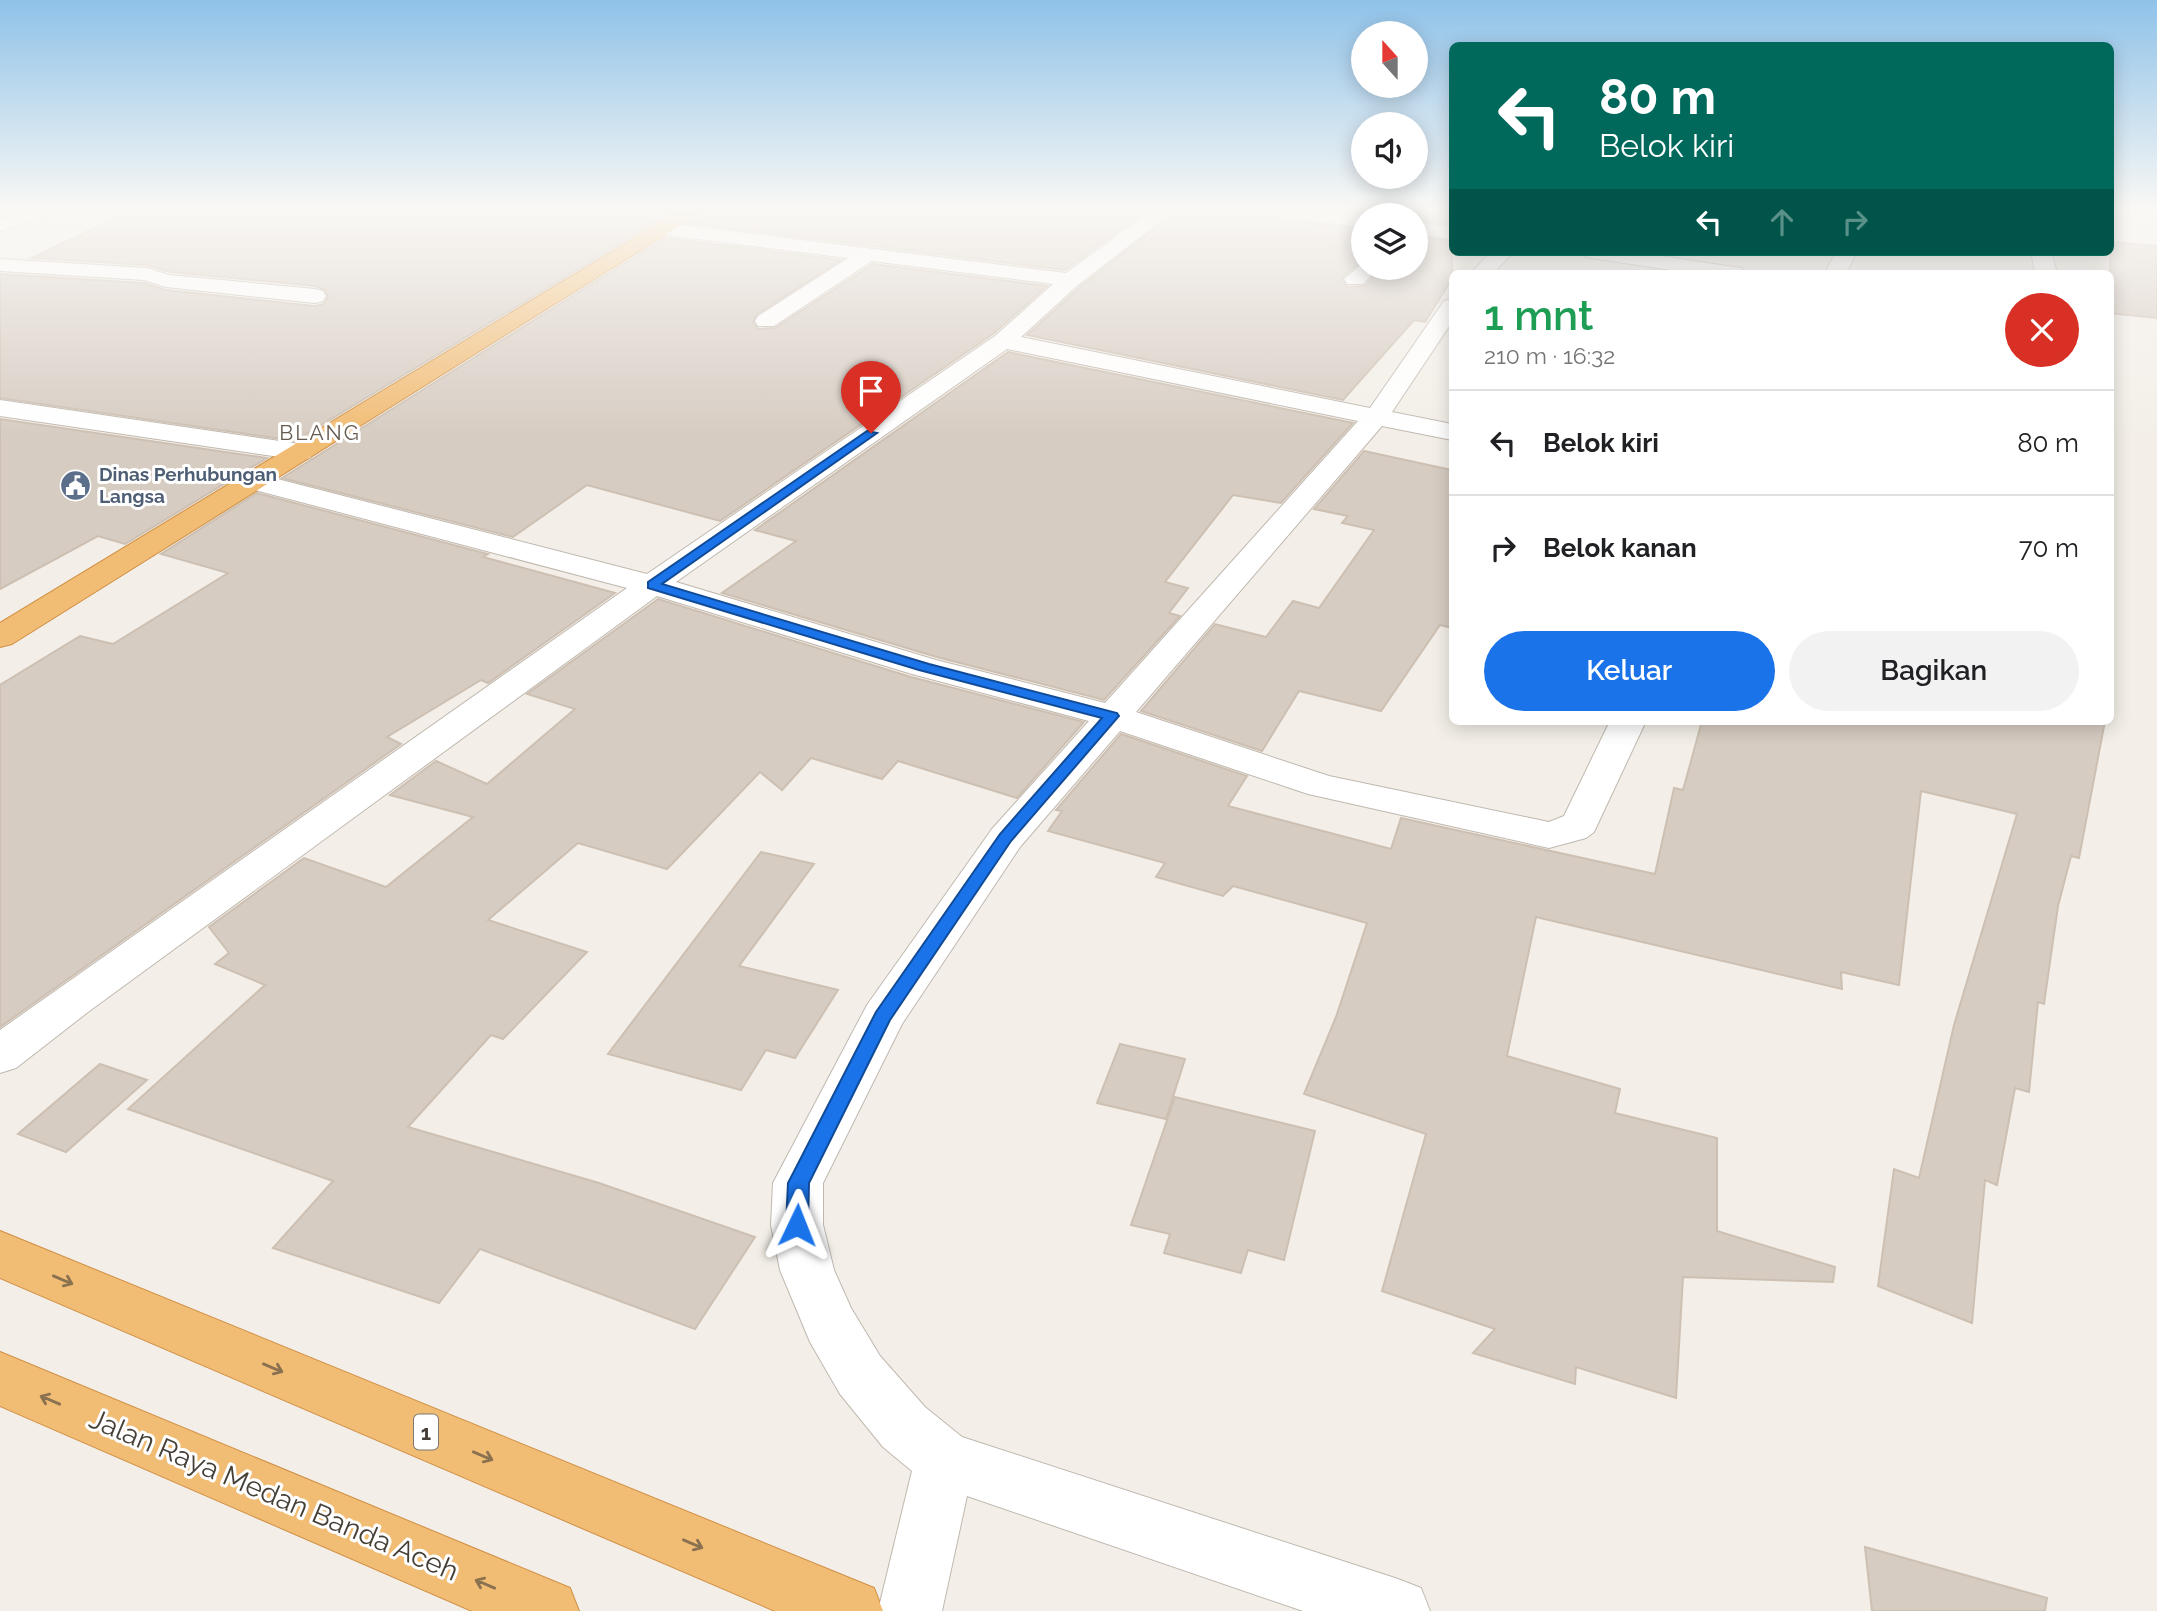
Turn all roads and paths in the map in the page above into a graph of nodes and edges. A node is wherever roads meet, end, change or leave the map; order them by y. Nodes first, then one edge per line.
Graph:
1 (217, 286) edge
2 (571, 286) edge
3 (819, 286) edge
4 (1063, 286) edge
5 (315, 296) dead end
6 (1449, 310) edge
7 (766, 321) dead end
8 (1003, 341) junction
9 (0, 408) edge
10 (1377, 417) junction
11 (1449, 431) edge
12 (300, 452) junction
13 (254, 481) junction
14 (652, 585) junction
15 (0, 636) edge
16 (1112, 716) junction
17 (1627, 725) edge
18 (0, 1055) edge
19 (0, 1254) edge
20 (0, 1379) edge
21 (945, 1460) junction
22 (547, 1611) edge
23 (851, 1611) edge
24 (910, 1611) edge
25 (1398, 1611) edge

1 - 5 street
2 - 12 highway
3 - 7 street
4 - 8 street
6 - 10 street
8 - 10 street
8 - 14 street
9 - 12 street
10 - 11 street
10 - 16 street
12 - 13 highway
13 - 14 street
13 - 15 highway
14 - 16 street
14 - 18 street
16 - 17 street
16 - 21 street
19 -> 23 highway, 1
22 -> 20 highway, Jalan Raya Medan Banda Aceh
21 - 24 street
21 - 25 street

